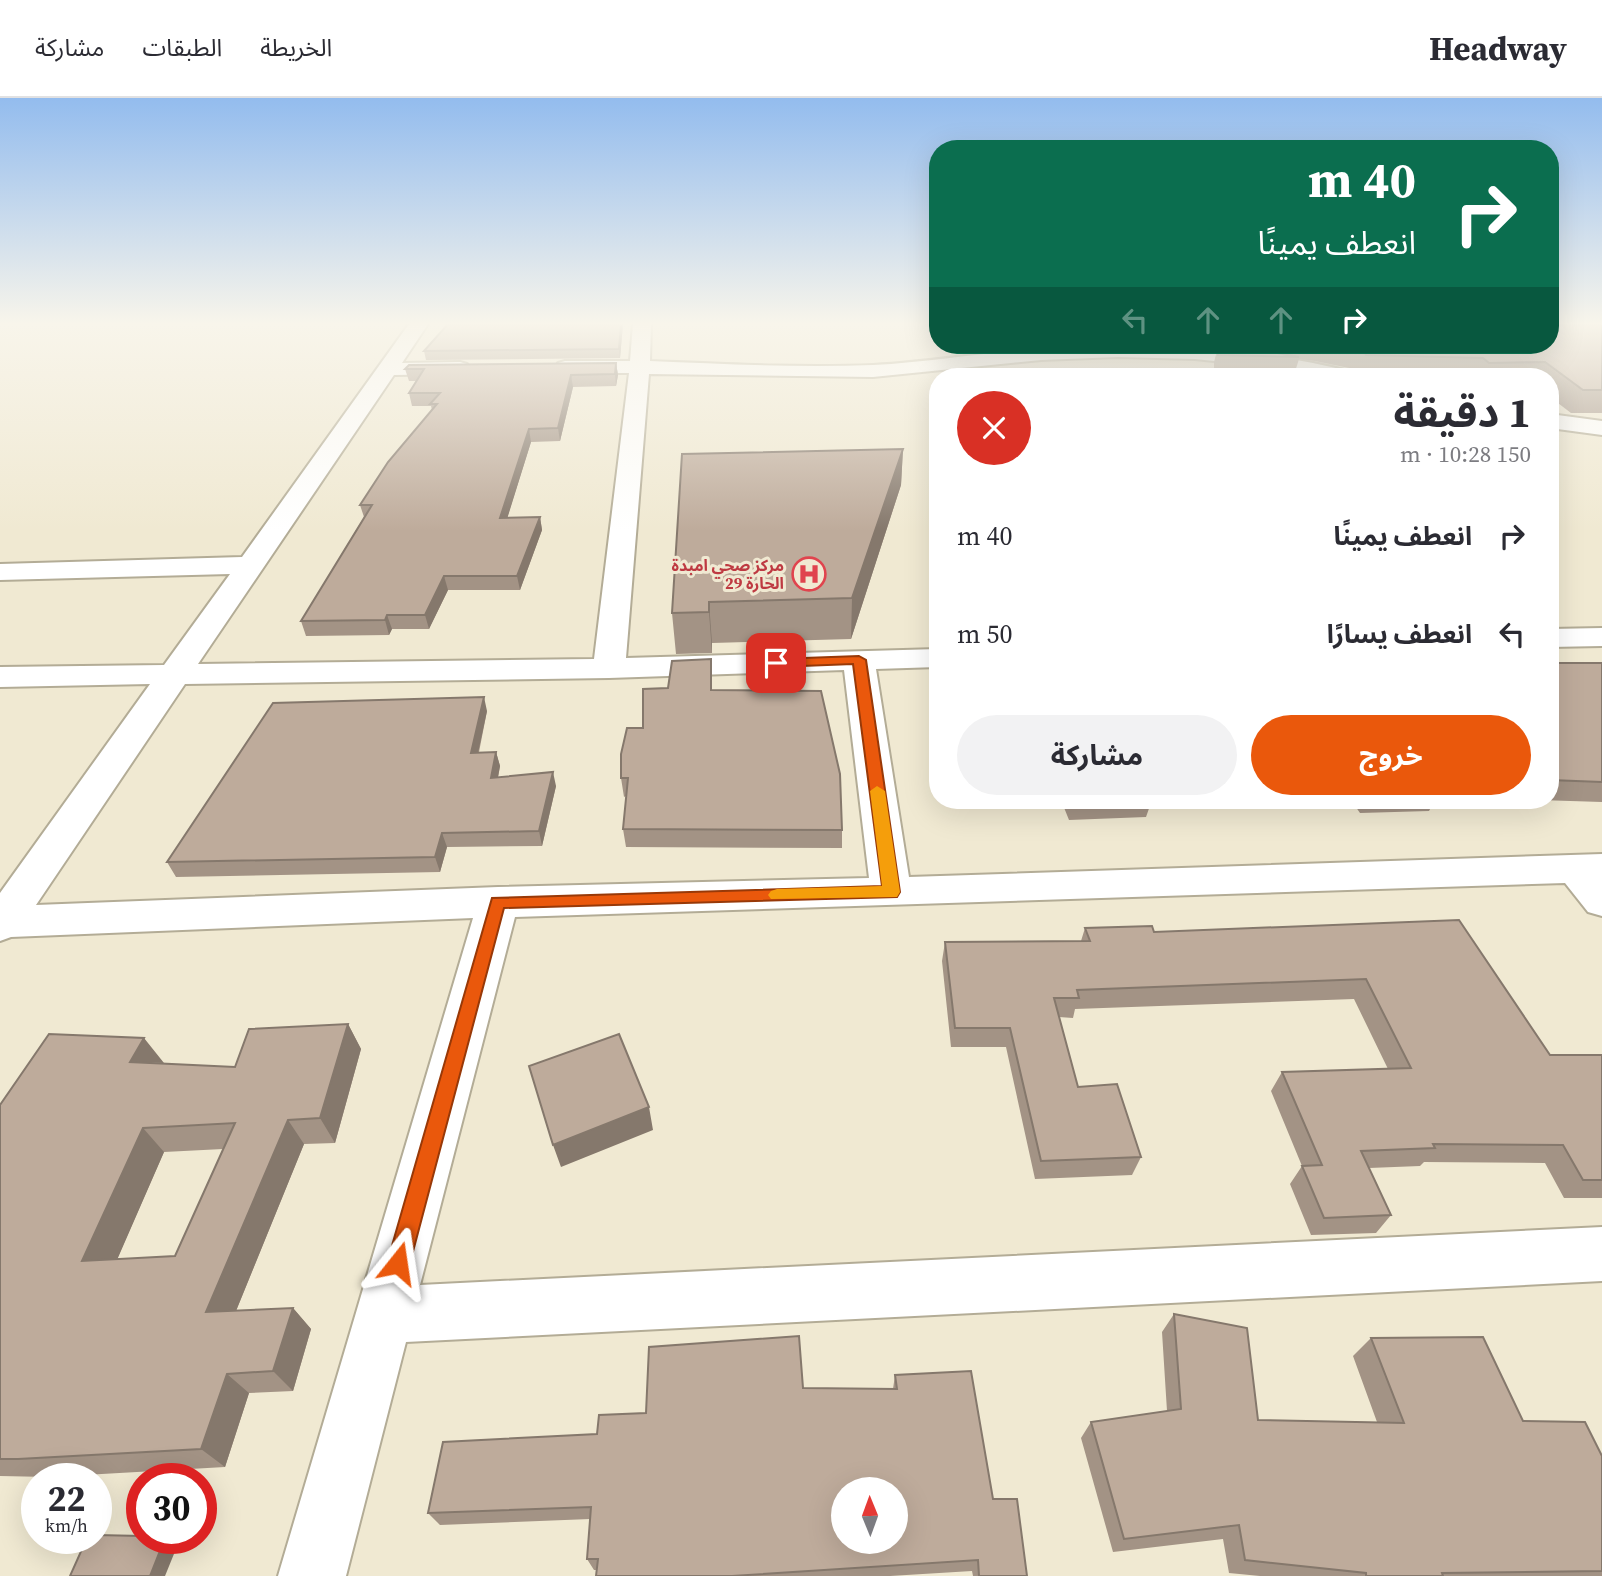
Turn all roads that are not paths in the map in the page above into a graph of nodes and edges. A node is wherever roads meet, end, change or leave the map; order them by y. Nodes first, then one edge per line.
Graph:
1 (371, 393) edge
2 (637, 393) edge
3 (1559, 422) edge
4 (1602, 428) edge
5 (252, 565) junction
6 (0, 572) edge
7 (1602, 637) edge
8 (1559, 638) edge
9 (929, 658) edge
10 (859, 660) junction
11 (609, 668) junction
12 (175, 674) junction
13 (0, 677) edge
14 (1589, 868) edge
15 (891, 892) junction
16 (1602, 901) edge
17 (498, 902) junction
18 (1, 923) edge
19 (1602, 1254) edge
20 (384, 1315) junction
21 (312, 1576) edge

1 - 5 street
2 - 11 street
3 - 4 street
5 - 6 street
5 - 12 street
7 - 8 street
9 - 10 street
10 - 11 street
10 - 15 street
11 - 12 street
12 - 13 street
12 - 18 street
14 - 15 street
14 - 16 street
15 - 17 street
17 - 18 street
17 - 20 street
19 - 20 street
20 - 21 street

